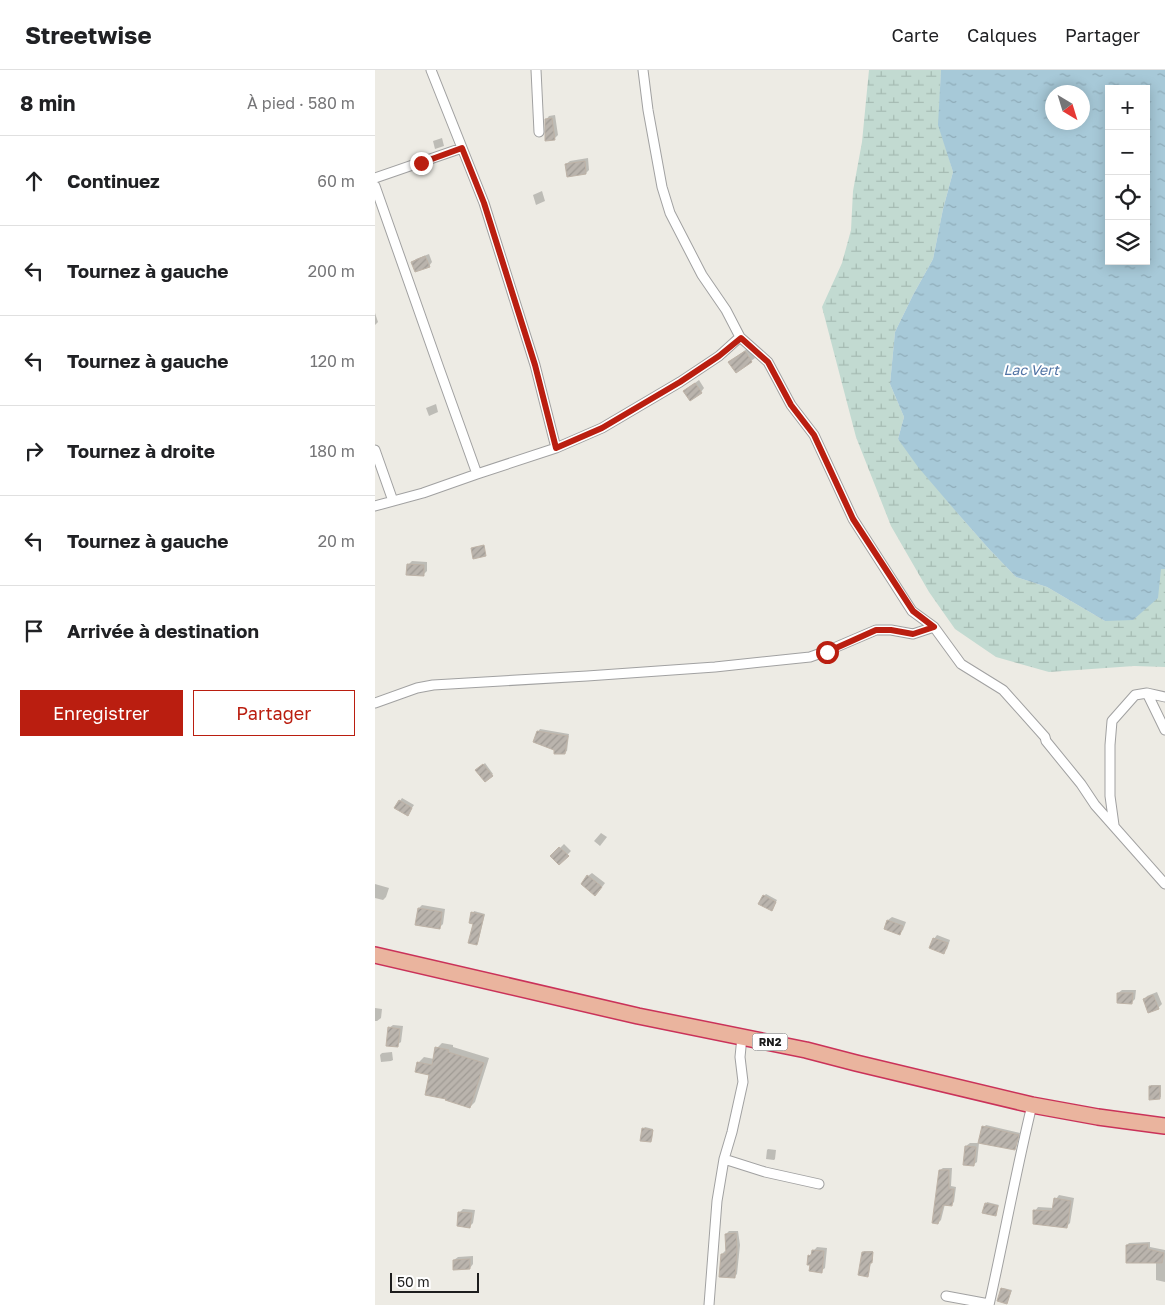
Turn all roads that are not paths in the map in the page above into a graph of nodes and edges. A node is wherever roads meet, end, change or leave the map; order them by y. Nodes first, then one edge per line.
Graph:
1 (431, 70) edge
2 (536, 70) edge
3 (643, 70) edge
4 (539, 132) dead end
5 (462, 148) junction
6 (375, 178) edge
7 (375, 186) edge
8 (741, 338) junction
9 (556, 448) junction
10 (375, 450) edge
11 (477, 474) junction
12 (393, 501) junction
13 (375, 506) edge
14 (934, 627) junction
15 (1147, 693) junction
16 (1165, 697) edge
17 (375, 703) edge
18 (1165, 730) edge
19 (1114, 825) junction
20 (1165, 884) edge
21 (375, 955) edge
22 (742, 1037) junction
23 (1033, 1105) junction
24 (1165, 1126) edge
25 (724, 1159) junction
26 (819, 1184) dead end
27 (947, 1296) dead end
28 (709, 1305) edge
29 (989, 1305) edge

1 - 5 street
2 - 4 street
3 - 8 street
5 - 6 street
5 - 9 street
7 - 11 street
8 - 9 street
8 - 14 street
9 - 11 street
10 - 12 street
11 - 12 street
12 - 13 street
14 - 17 street
14 - 19 street
15 - 16 street
15 - 18 street
15 - 19 street
19 - 20 street
21 - 22 highway, RN2
22 - 23 highway, RN2
22 - 25 street
23 - 24 highway, RN2
23 - 29 street
25 - 26 street
25 - 28 street
27 - 29 street

